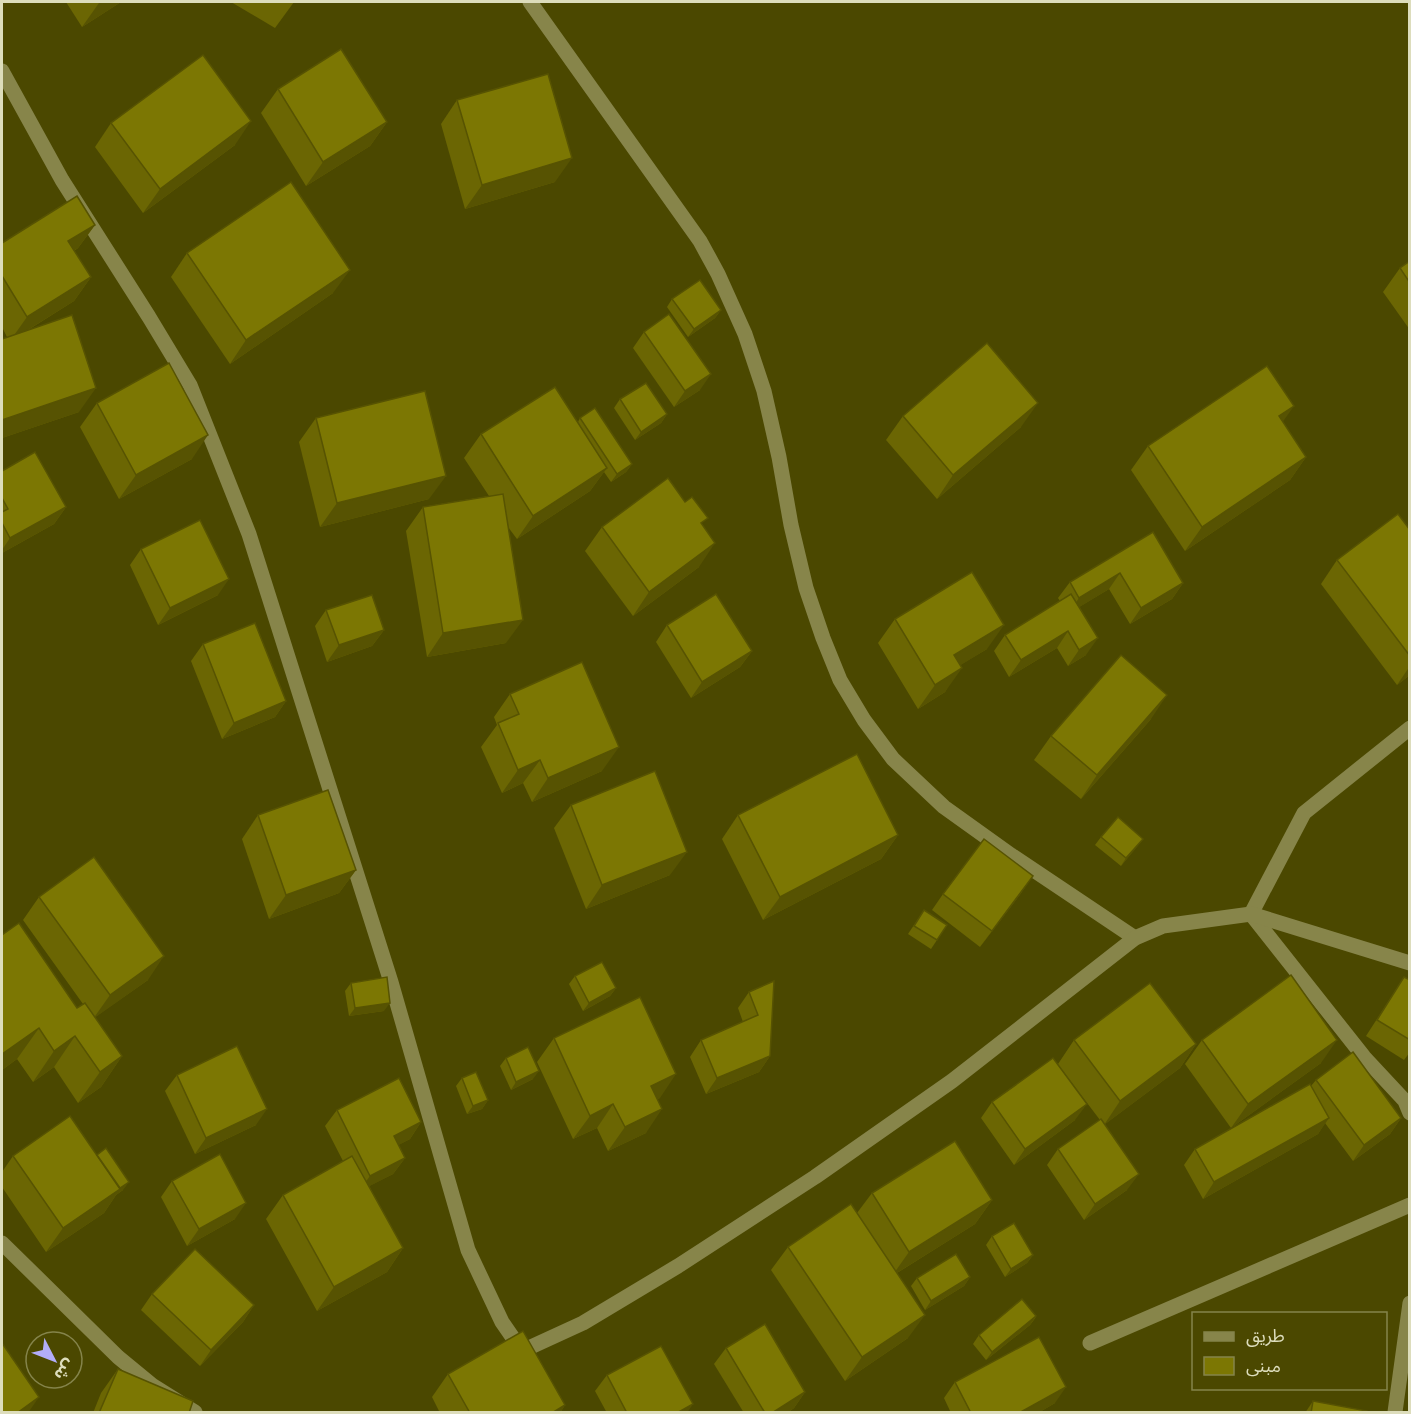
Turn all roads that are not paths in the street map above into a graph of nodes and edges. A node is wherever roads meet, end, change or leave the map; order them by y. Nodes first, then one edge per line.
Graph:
1 (530, 2) edge
2 (2, 71) edge
3 (1410, 728) edge
4 (1251, 914) junction
5 (1135, 938) junction
6 (1410, 963) edge
7 (1410, 1113) edge
8 (1410, 1205) edge
9 (2, 1243) edge
10 (1410, 1303) edge
11 (1090, 1343) dead end
12 (522, 1351) junction
13 (532, 1370) edge
14 (195, 1413) edge
15 (1395, 1413) edge

1 - 5 street
2 - 12 street
3 - 4 street
4 - 5 street
4 - 6 street
4 - 7 street
5 - 12 street
8 - 11 street
9 - 14 street
10 - 15 street
12 - 13 street

